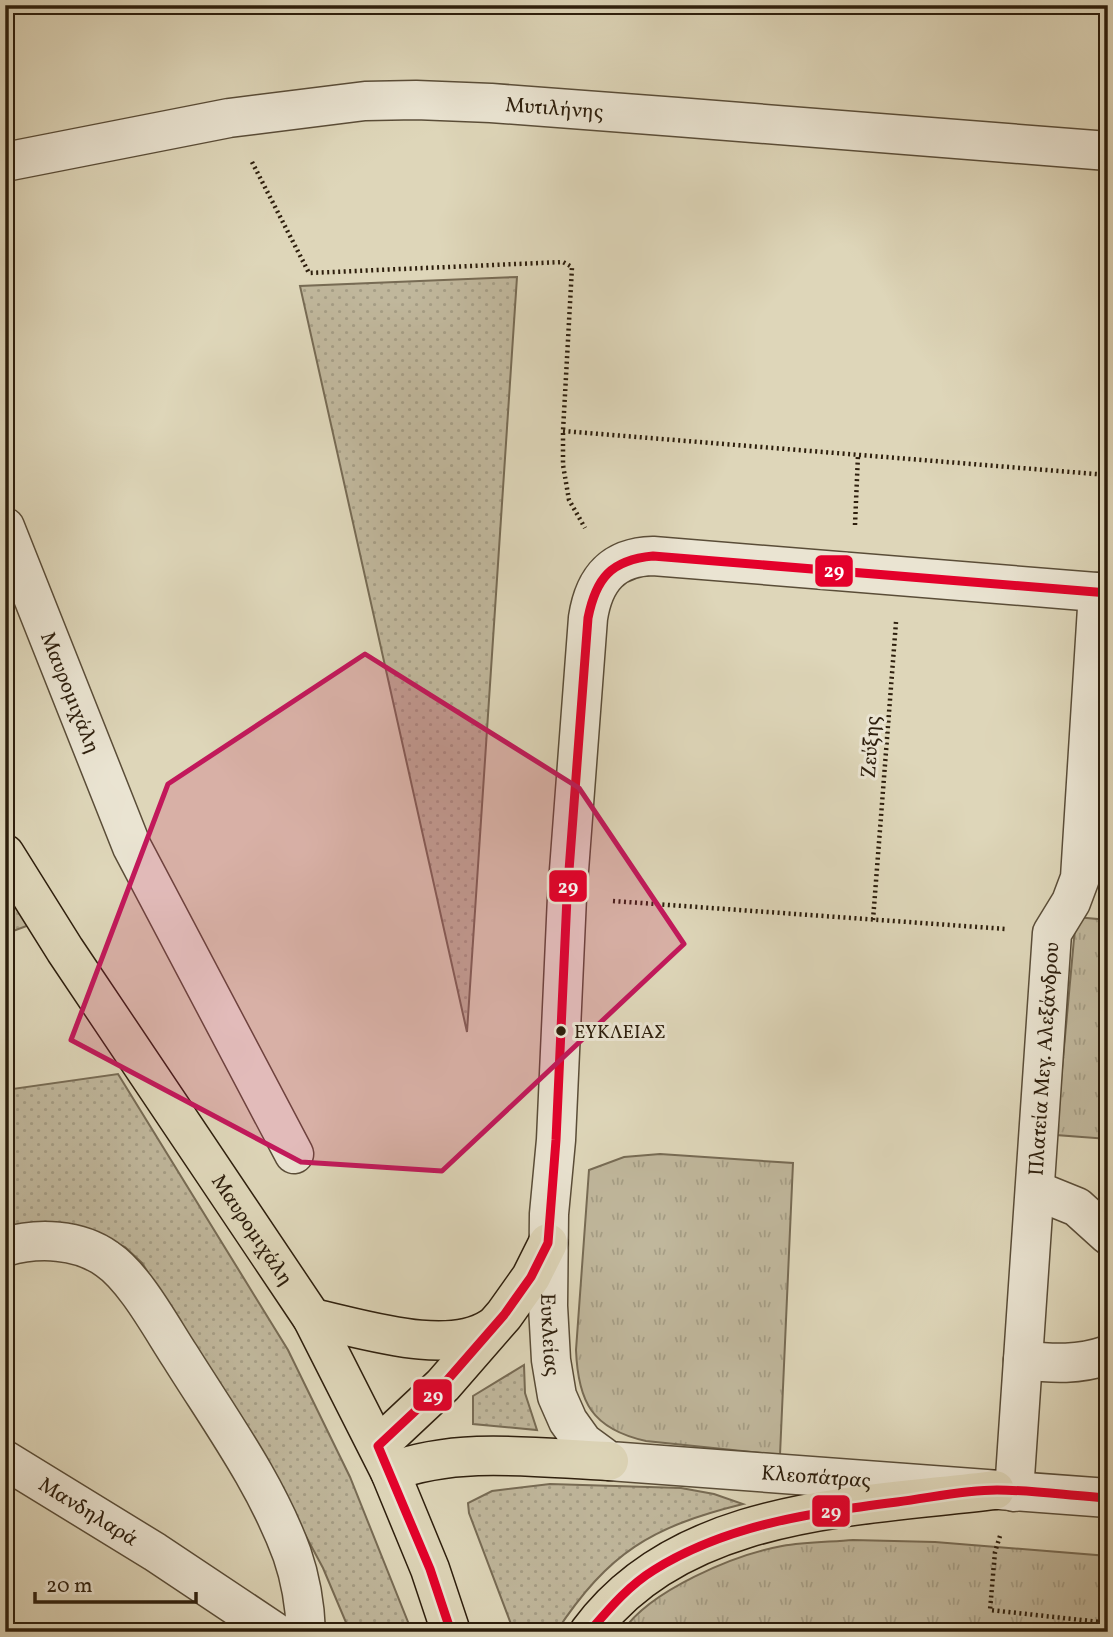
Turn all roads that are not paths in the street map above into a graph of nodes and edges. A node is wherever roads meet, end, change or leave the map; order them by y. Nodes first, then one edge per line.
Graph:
1 (1108, 151) edge
2 (5, 162) edge
3 (5, 527) edge
4 (15, 582) edge
5 (1103, 593) edge
6 (5, 854) edge
7 (294, 1154) dead end
8 (1035, 1190) junction
9 (1108, 1235) edge
10 (548, 1244) junction
11 (5, 1247) edge
12 (312, 1318) junction
13 (491, 1328) junction
14 (1108, 1355) edge
15 (1023, 1360) junction
16 (384, 1459) junction
17 (5, 1460) edge
18 (609, 1461) junction
19 (1004, 1491) junction
20 (1108, 1498) edge
21 (275, 1632) edge
22 (306, 1632) edge
23 (451, 1632) edge
24 (589, 1632) edge

1 - 2 street, Μυτιλήνης
3 - 4 street, Μαυρομιχάλη
4 - 7 street, Μαυρομιχάλη
5 - 8 street, Πλατεία Μεγ. Αλεξάνδρου
5 - 10 street, Ευκλείας
6 - 12 main road, Μαυρομιχάλη
8 - 9 street
8 - 15 street, Πλατεία Μεγ. Αλεξάνδρου
10 - 13 main road
10 - 18 street, Ευκλείας
11 - 22 street
12 - 13 main road
12 - 16 main road, Μαυρομιχάλη
13 - 16 main road
14 - 15 street
15 - 19 street, Πλατεία Μεγ. Αλεξάνδρου
16 - 18 main road
16 - 23 main road, Μαυρομιχάλη
17 - 21 street, Μανδηλαρά
18 - 19 street, Κλεοπάτρας
19 - 20 street, Κλεοπάτρας
19 - 24 main road

